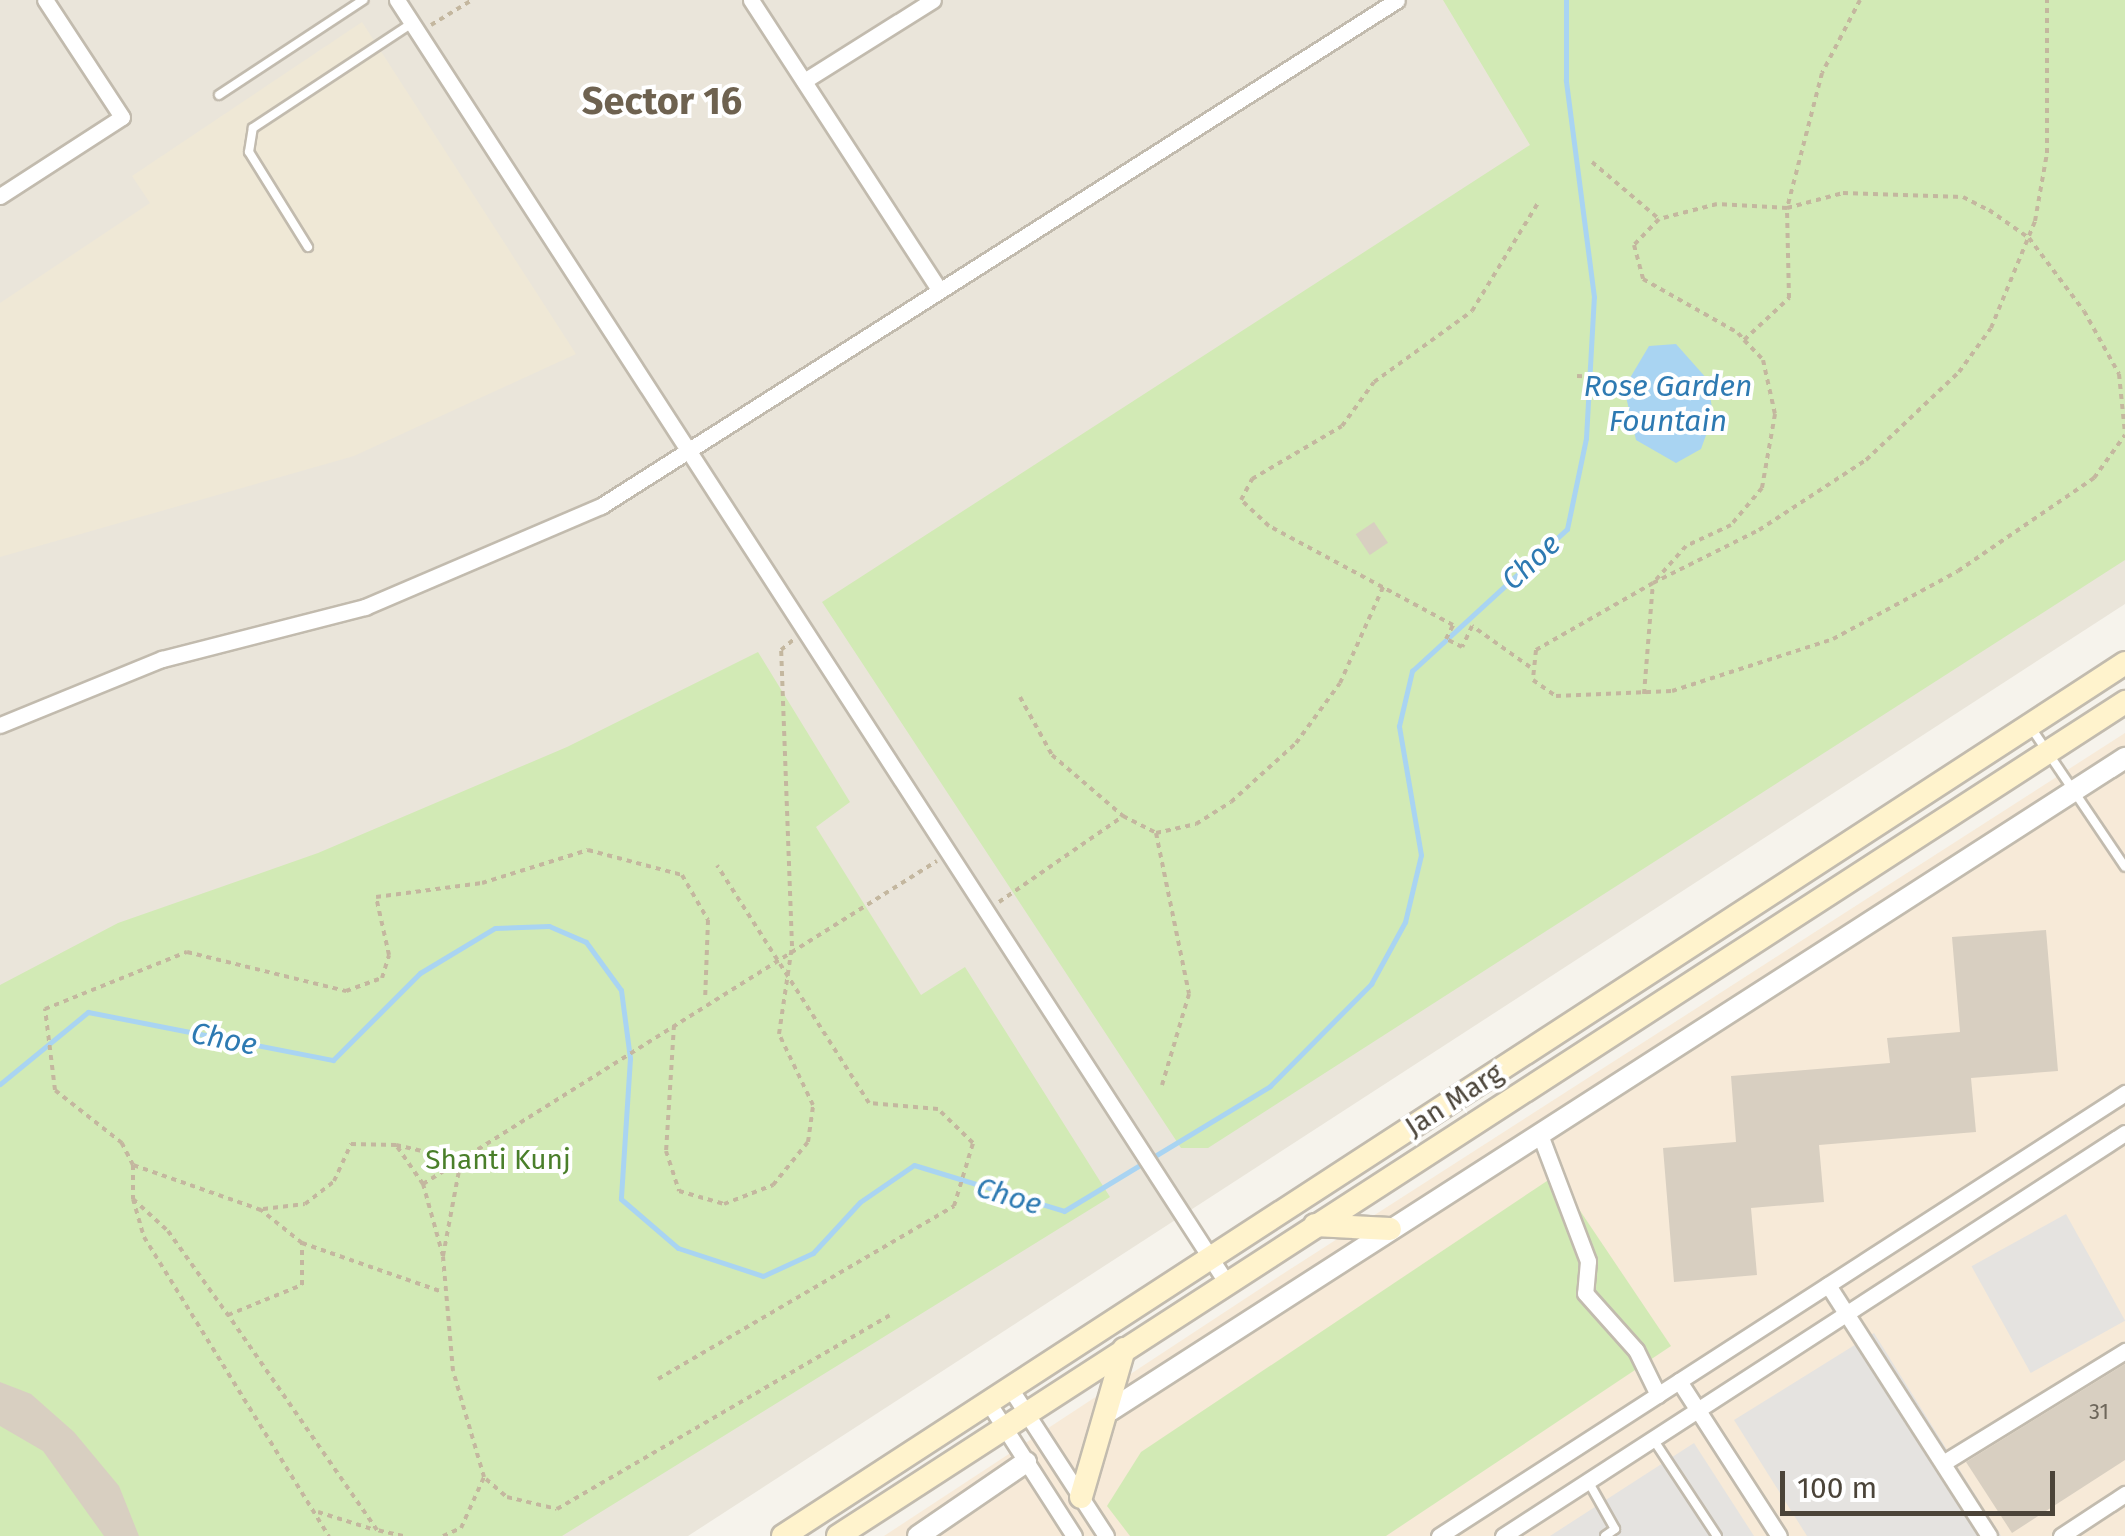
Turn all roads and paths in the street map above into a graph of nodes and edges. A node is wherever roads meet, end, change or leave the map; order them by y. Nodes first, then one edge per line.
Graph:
1 (45, 0) edge
2 (363, 0) edge
3 (397, 0) edge
4 (472, 0) edge
5 (751, 0) edge
6 (933, 0) edge
7 (1398, 0) edge
8 (1860, 0) edge
9 (2047, 0) edge
10 (416, 28) junction
11 (804, 82) junction
12 (219, 95) dead end
13 (1592, 162) dead end
14 (0, 196) edge
15 (1538, 202) dead end
16 (1787, 208) junction
17 (1659, 219) junction
18 (2029, 238) junction
19 (308, 247) dead end
20 (938, 290) junction
21 (1744, 340) junction
22 (2122, 374) edge
23 (1577, 376) dead end
24 (1605, 377) dead end
25 (2125, 434) edge
26 (688, 449) junction
27 (1653, 583) junction
28 (1384, 585) junction
29 (805, 630) junction
30 (2125, 663) edge
31 (1531, 668) junction
32 (1644, 696) junction
33 (1020, 697) dead end
34 (2125, 702) edge
35 (0, 725) edge
36 (2030, 725) junction
37 (2047, 752) junction
38 (2125, 758) edge
39 (2073, 791) junction
40 (1123, 816) junction
41 (1156, 833) junction
42 (950, 854) junction
43 (717, 865) dead end
44 (2125, 867) edge
45 (986, 910) junction
46 (792, 946) junction
47 (777, 955) junction
48 (788, 974) junction
49 (705, 1000) junction
50 (674, 1024) junction
51 (1162, 1085) dead end
52 (2125, 1093) edge
53 (1539, 1132) junction
54 (2125, 1133) edge
55 (396, 1145) junction
56 (462, 1160) junction
57 (133, 1165) junction
58 (422, 1184) junction
59 (133, 1199) junction
60 (262, 1210) junction
61 (1315, 1225) junction
62 (1390, 1229) junction
63 (302, 1243) junction
64 (444, 1256) junction
65 (1210, 1258) junction
66 (1226, 1282) junction
67 (1828, 1285) junction
68 (442, 1292) junction
69 (1846, 1314) junction
70 (228, 1315) junction
71 (890, 1315) dead end
72 (1124, 1349) junction
73 (2125, 1351) edge
74 (658, 1379) dead end
75 (1680, 1381) junction
76 (1010, 1388) junction
77 (1658, 1395) junction
78 (988, 1402) junction
79 (1111, 1410) junction
80 (1698, 1410) junction
81 (1026, 1413) junction
82 (1004, 1427) junction
83 (1654, 1438) junction
84 (1026, 1462) junction
85 (1943, 1462) junction
86 (484, 1477) junction
87 (1588, 1481) junction
88 (2125, 1494) edge
89 (1081, 1497) junction
90 (318, 1512) junction
91 (461, 1528) junction
92 (377, 1530) junction
93 (329, 1536) edge
94 (403, 1536) edge
95 (443, 1536) edge
96 (456, 1536) edge
97 (783, 1536) edge
98 (838, 1536) edge
99 (918, 1536) edge
100 (1074, 1536) edge
101 (1106, 1536) edge
102 (1439, 1536) edge
103 (1503, 1536) edge
104 (1604, 1536) edge
105 (1717, 1536) edge
106 (1779, 1536) edge
107 (1989, 1536) edge
108 (2061, 1536) edge

1 - 14 street
2 - 12 lane
3 - 10 street
4 - 10 path
5 - 11 street
6 - 11 street
7 - 20 street
8 - 16 path
9 - 18 path
10 - 19 lane
10 - 26 street
11 - 20 street
13 - 17 path
15 - 28 path
16 - 17 path
16 - 18 path
16 - 21 path
17 - 21 path
18 - 22 path
18 - 27 path
20 - 26 street
21 - 27 path
22 - 25 path
23 - 24 path
25 - 32 path
26 - 29 street
26 - 35 street
27 - 31 path
27 - 32 path
28 - 31 path
28 - 41 path
29 - 42 street
29 - 46 path
30 - 36 main road, Jan Marg
31 - 32 path
33 - 40 path
34 - 37 main road, Jan Marg
36 - 37 lane
36 - 65 main road, Jan Marg
37 - 39 lane
37 - 61 main road, Jan Marg
38 - 39 street
39 - 44 lane
39 - 53 street
40 - 41 path
40 - 45 path
41 - 51 path
42 - 45 street
42 - 46 path
43 - 47 path
45 - 65 street
46 - 47 path
46 - 48 path
47 - 48 path
47 - 49 path
48 - 50 path
48 - 74 path
49 - 50 path
49 - 57 path
50 - 56 path
52 - 67 street
53 - 62 street
53 - 77 street
54 - 69 street
55 - 56 path
55 - 58 path
55 - 60 path
56 - 58 path
56 - 64 path
57 - 59 path
57 - 60 path
58 - 64 path
59 - 70 path
59 - 90 path
60 - 63 path
61 - 62 main road
61 - 66 main road, Jan Marg
62 - 79 street
63 - 68 path
63 - 70 path
64 - 68 path
65 - 66 street
65 - 76 main road, Jan Marg
66 - 72 main road, Jan Marg
67 - 69 street
67 - 75 street
68 - 86 path
69 - 80 street
69 - 85 street
70 - 92 path
71 - 86 path
72 - 79 main road
72 - 81 main road, Jan Marg
73 - 85 street
75 - 77 street
75 - 80 street
76 - 78 main road, Jan Marg
76 - 81 street
77 - 102 street
78 - 82 street
78 - 97 main road, Jan Marg
79 - 89 main road
80 - 83 street
80 - 106 street
81 - 82 main road, Jan Marg
81 - 89 street
82 - 84 street
82 - 98 main road, Jan Marg
83 - 87 street
83 - 105 lane
84 - 99 street
84 - 100 street
85 - 107 street
86 - 91 path
87 - 103 street
87 - 104 lane
88 - 108 street
89 - 101 street
90 - 92 path
90 - 93 path
91 - 95 path
91 - 96 path
92 - 94 path

